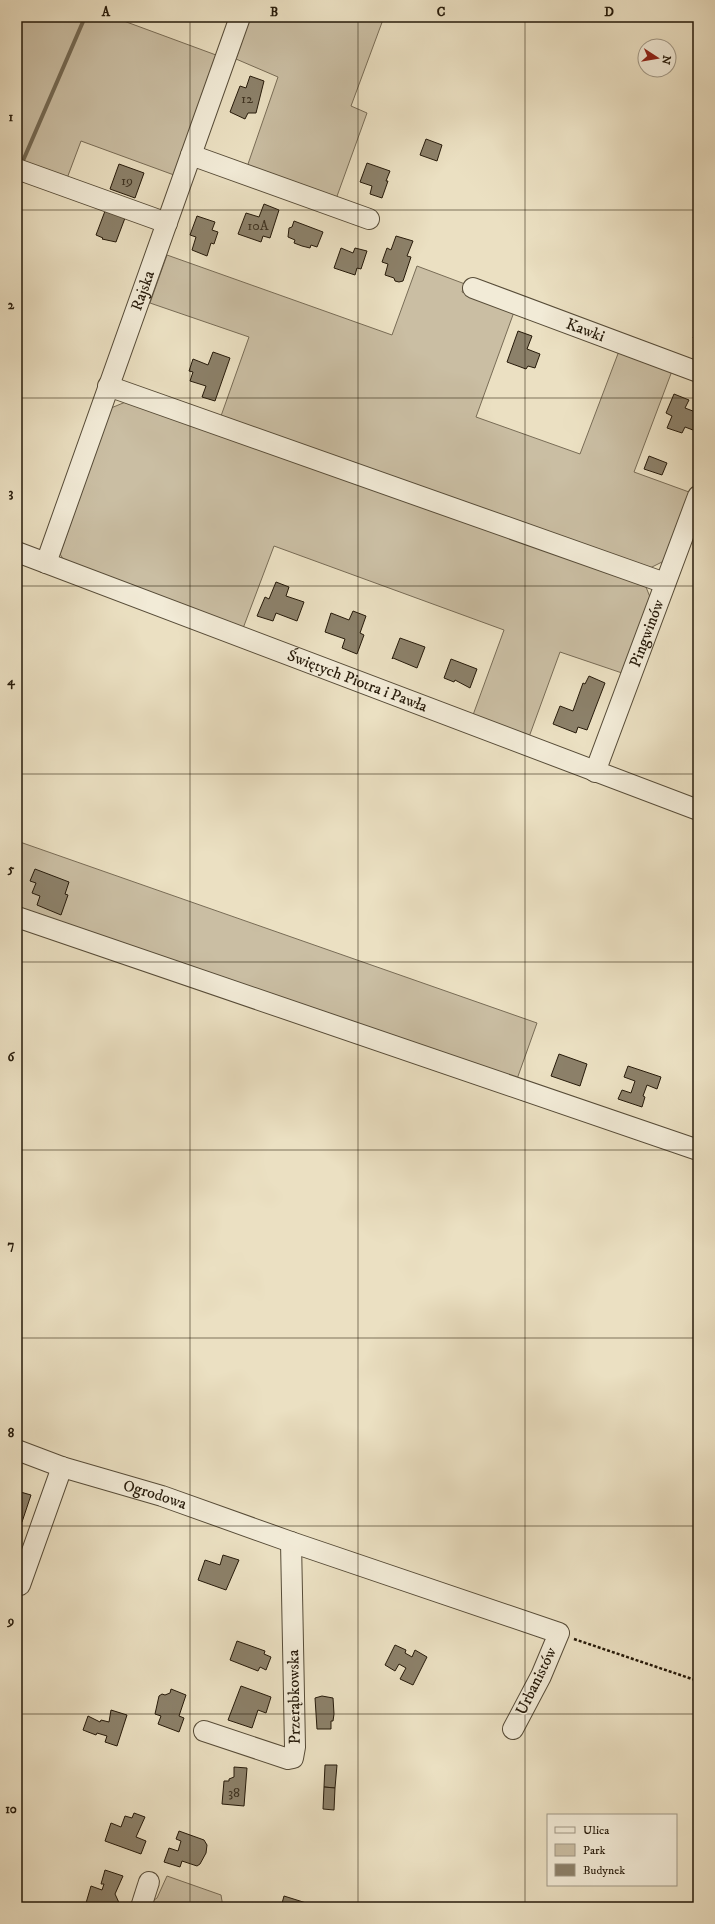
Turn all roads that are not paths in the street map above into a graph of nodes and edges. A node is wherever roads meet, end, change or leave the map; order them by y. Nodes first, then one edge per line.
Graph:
1 (240, 17) edge
2 (191, 155) junction
3 (17, 169) edge
4 (369, 219) dead end
5 (167, 223) junction
6 (473, 288) dead end
7 (698, 372) edge
8 (108, 386) junction
9 (698, 496) edge
10 (17, 552) edge
11 (46, 563) junction
12 (665, 583) junction
13 (595, 772) junction
14 (698, 810) edge
15 (17, 917) edge
16 (698, 1150) edge
17 (17, 1450) edge
18 (62, 1467) junction
19 (291, 1542) junction
20 (20, 1585) dead end
21 (559, 1633) joint
22 (513, 1729) dead end
23 (204, 1731) dead end
24 (149, 1882) dead end
25 (141, 1907) edge

1 - 2 street, Rajska
2 - 4 street
2 - 5 street, Rajska
3 - 5 street
5 - 8 street, Rajska
6 - 7 street, Kawki
8 - 11 street, Rajska
8 - 12 street
9 - 12 street, Pingwinów
10 - 11 street, Świętych Piotra i Pawła
11 - 13 street, Świętych Piotra i Pawła
12 - 13 street, Pingwinów
13 - 14 street, Świętych Piotra i Pawła
15 - 16 street
17 - 18 street, Ogrodowa
18 - 19 street, Ogrodowa
18 - 20 street
19 - 21 street, Ogrodowa
19 - 23 street, Przerąbkowska
21 - 22 street, Urbanistów
24 - 25 street

